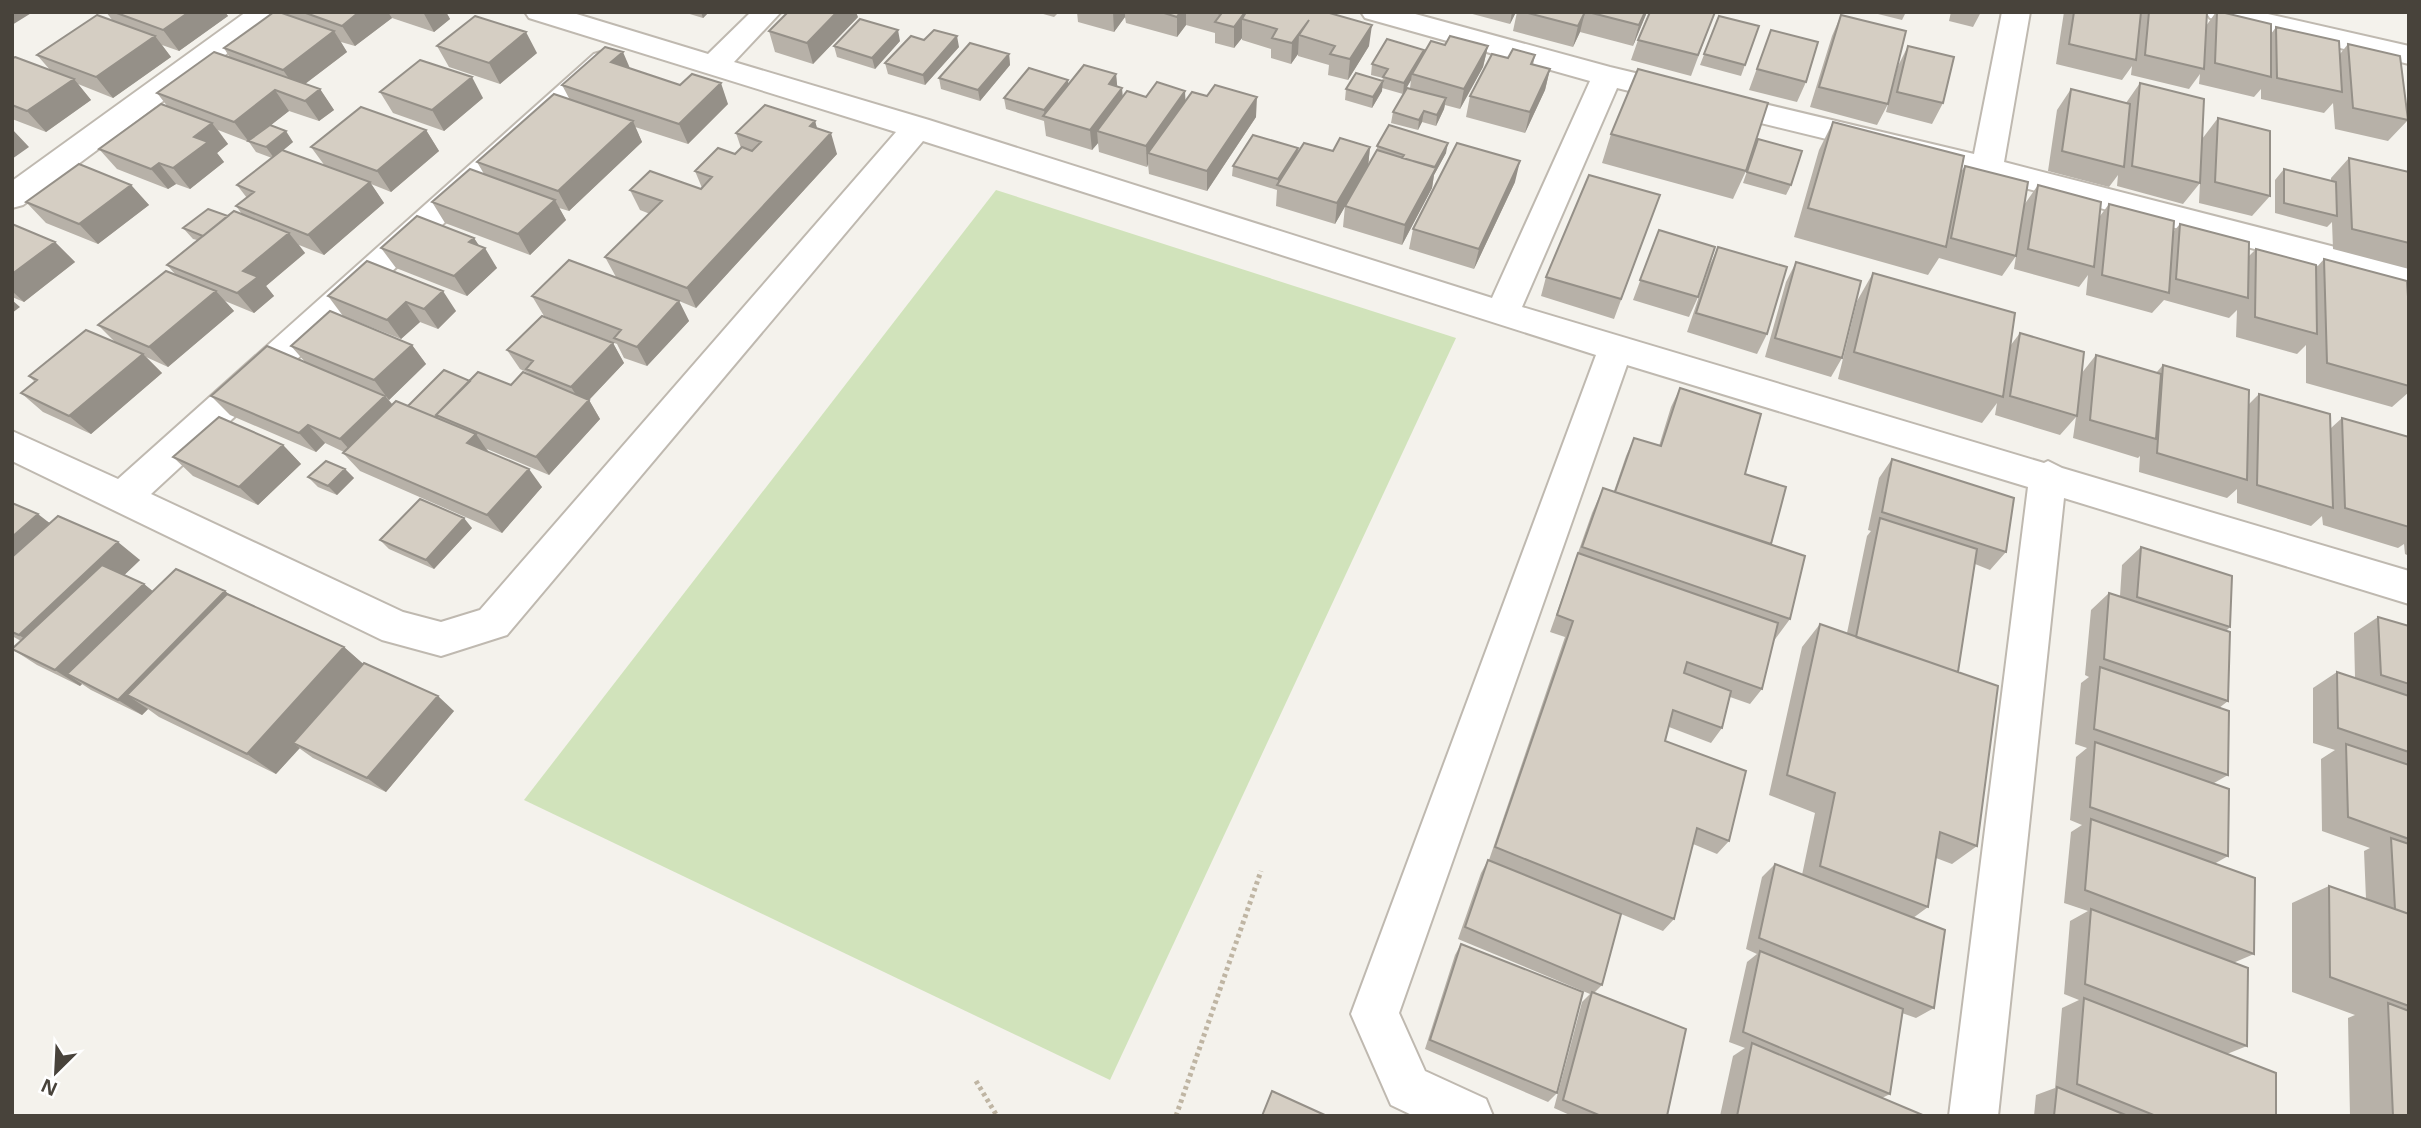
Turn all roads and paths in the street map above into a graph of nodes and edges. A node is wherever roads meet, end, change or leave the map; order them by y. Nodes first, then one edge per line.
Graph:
1 (265, 12) edge
2 (539, 12) edge
3 (767, 12) edge
4 (1375, 12) edge
5 (2016, 12) edge
6 (2220, 12) edge
7 (628, 39) junction
8 (2409, 55) edge
9 (714, 65) junction
10 (1608, 76) junction
11 (918, 127) junction
12 (1987, 168) junction
13 (12, 197) edge
14 (2409, 278) edge
15 (1503, 312) junction
16 (1616, 348) junction
17 (12, 445) edge
18 (2048, 476) junction
19 (124, 496) junction
20 (2409, 588) edge
21 (1261, 871) dead end
22 (976, 1082) dead end
23 (997, 1116) edge
24 (1175, 1116) edge
25 (1469, 1116) edge
26 (1973, 1116) edge

1 - 13 street
2 - 7 street
3 - 9 street
4 - 10 street
5 - 12 street
6 - 8 street
7 - 9 street
7 - 19 street
9 - 11 street
10 - 12 street
10 - 15 street
11 - 15 street
11 - 19 street
12 - 14 street
15 - 16 street
16 - 18 street
16 - 25 street
17 - 19 street
18 - 20 street
18 - 26 street
21 - 24 path
22 - 23 path

